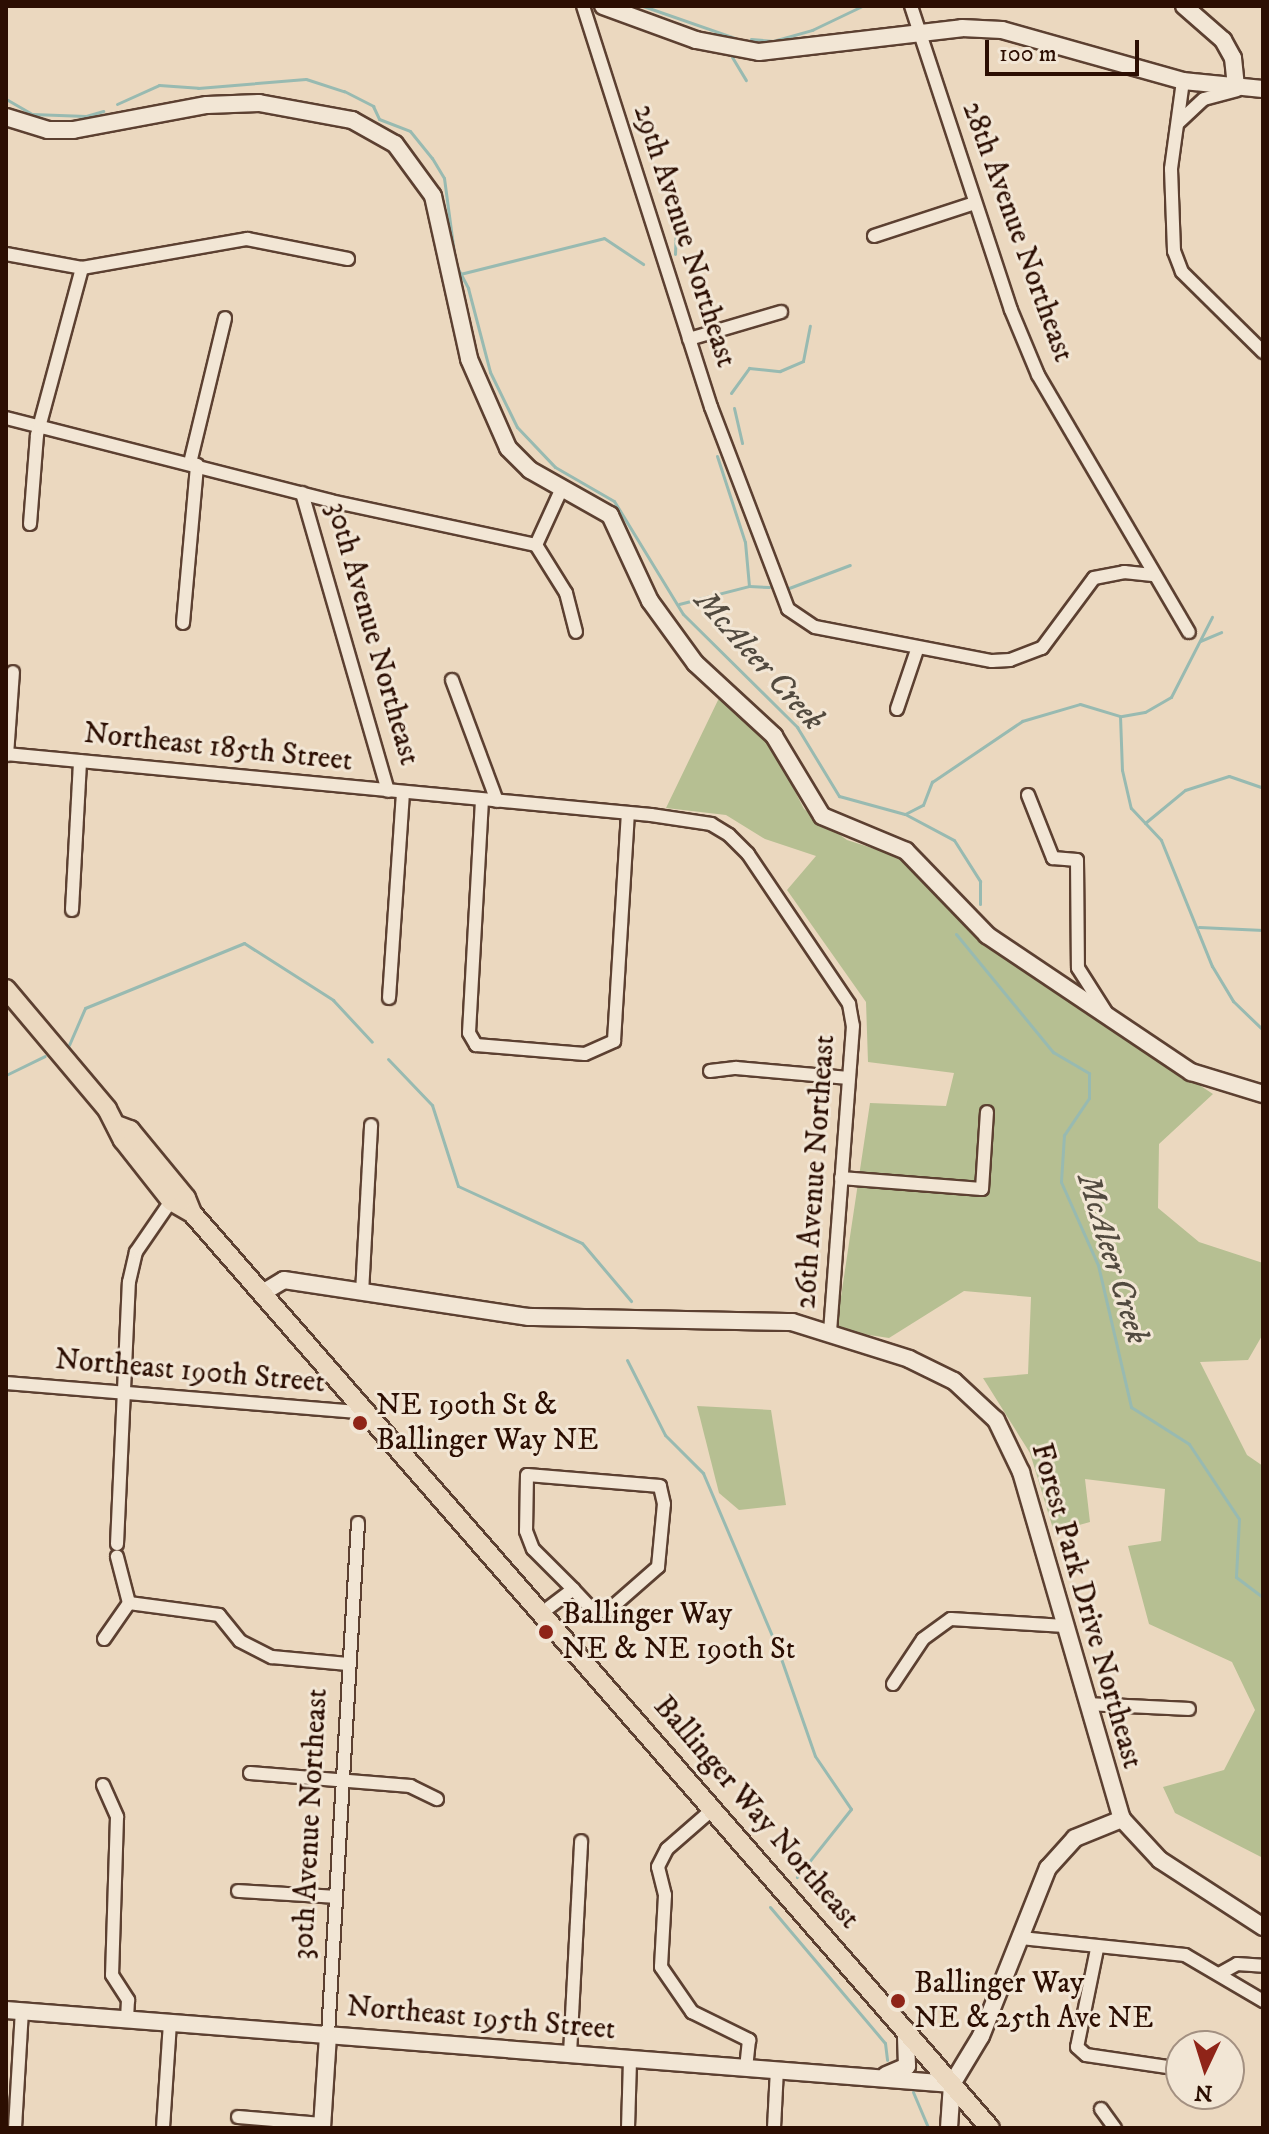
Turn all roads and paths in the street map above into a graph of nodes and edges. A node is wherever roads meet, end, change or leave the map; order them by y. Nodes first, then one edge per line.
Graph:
1 (583, 6) edge
2 (603, 6) edge
3 (911, 6) edge
4 (1184, 6) edge
5 (920, 33) junction
6 (1233, 58) junction
7 (1183, 81) junction
8 (1253, 87) edge
9 (6, 117) edge
10 (1176, 125) junction
11 (975, 203) junction
12 (874, 236) dead end
13 (6, 254) edge
14 (348, 259) dead end
15 (82, 268) junction
16 (781, 312) dead end
17 (225, 318) dead end
18 (689, 339) junction
19 (1263, 352) edge
20 (6, 418) edge
21 (42, 427) junction
22 (194, 464) junction
23 (562, 488) junction
24 (302, 493) junction
25 (30, 524) dead end
26 (536, 545) junction
27 (1155, 575) junction
28 (183, 623) dead end
29 (576, 632) dead end
30 (1189, 632) dead end
31 (918, 647) junction
32 (13, 672) dead end
33 (452, 680) dead end
34 (897, 709) dead end
35 (7, 754) edge
36 (80, 761) junction
37 (388, 791) junction
38 (403, 792) junction
39 (1028, 795) dead end
40 (482, 800) junction
41 (497, 801) junction
42 (628, 813) junction
43 (711, 824) joint
44 (72, 910) dead end
45 (6, 989) edge
46 (389, 998) dead end
47 (1106, 1012) junction
48 (710, 1071) dead end
49 (849, 1078) junction
50 (1263, 1094) edge
51 (987, 1112) dead end
52 (371, 1125) dead end
53 (119, 1126) junction
54 (841, 1178) junction
55 (171, 1201) junction
56 (192, 1213) junction
57 (264, 1292) junction
58 (362, 1293) junction
59 (830, 1333) junction
60 (6, 1383) edge
61 (125, 1393) junction
62 (370, 1413) junction
63 (358, 1523) dead end
64 (573, 1589) junction
65 (129, 1603) junction
66 (543, 1612) junction
67 (1065, 1626) junction
68 (104, 1639) dead end
69 (348, 1664) junction
70 (893, 1684) dead end
71 (1087, 1704) junction
72 (1189, 1709) dead end
73 (250, 1773) dead end
74 (342, 1780) junction
75 (103, 1785) dead end
76 (437, 1799) dead end
77 (714, 1808) junction
78 (1122, 1819) junction
79 (581, 1841) dead end
80 (238, 1891) dead end
81 (336, 1897) junction
82 (1263, 1927) edge
83 (1021, 1938) junction
84 (1097, 1949) junction
85 (1263, 1966) edge
86 (1221, 1973) junction
87 (1263, 2001) edge
88 (14, 2010) edge
89 (127, 2019) junction
90 (170, 2023) junction
91 (905, 2029) junction
92 (328, 2035) junction
93 (570, 2054) junction
94 (630, 2059) junction
95 (746, 2067) junction
96 (1165, 2067) edge
97 (777, 2069) junction
98 (876, 2077) junction
99 (952, 2084) junction
100 (1101, 2109) dead end
101 (238, 2117) dead end
102 (322, 2126) edge
103 (15, 2128) edge
104 (163, 2128) edge
105 (628, 2128) edge
106 (774, 2128) edge
107 (949, 2128) edge
108 (990, 2128) edge
109 (1115, 2128) edge

1 - 18 street, 29th Avenue Northeast
2 - 5 street
3 - 5 street, 28th Avenue Northeast
4 - 6 street
5 - 7 street
5 - 11 street, 28th Avenue Northeast
6 - 8 street
6 - 8 street
7 - 8 street
7 - 10 street
8 - 10 street
9 - 23 street
10 - 19 street
11 - 12 street
11 - 27 street, 28th Avenue Northeast
13 - 15 street
14 - 15 street
15 - 21 street
16 - 18 street
17 - 22 street
18 - 31 street, 29th Avenue Northeast
20 - 21 street
21 - 22 street
21 - 25 street
22 - 24 street
22 - 28 street
23 - 26 street
23 - 47 street
24 - 26 street
24 - 37 street, 30th Avenue Northeast
26 - 29 street
27 - 30 street, 28th Avenue Northeast
27 - 31 street
31 - 34 street
32 - 35 street
33 - 41 street
35 - 36 street, Northeast 185th Street
36 - 37 street, Northeast 185th Street
36 - 44 street
37 - 38 street, Northeast 185th Street
38 - 40 street, Northeast 185th Street
38 - 46 street, 30th Avenue Northeast
39 - 47 street
40 - 41 street, Northeast 185th Street
40 - 42 street
41 - 42 street, Northeast 185th Street
42 - 43 street, Northeast 185th Street
43 - 49 street, 26th Avenue Northeast
45 - 53 main road
47 - 50 street
48 - 49 street
49 - 54 street, 26th Avenue Northeast
51 - 54 street
52 - 58 street
53 - 55 main road
53 - 56 main road
54 - 59 street, 26th Avenue Northeast
55 - 56 main road
55 - 61 street
56 - 57 main road, Ballinger Way Northeast
57 - 58 street, Forest Park Drive Northeast
57 - 62 main road, Ballinger Way Northeast
58 - 59 street, Forest Park Drive Northeast
59 - 67 street, Forest Park Drive Northeast
60 - 61 street, Northeast 190th Street
61 - 62 street, Northeast 190th Street
61 - 65 street
62 - 66 main road, Ballinger Way Northeast
63 - 69 street, 30th Avenue Northeast
64 - 64 street
64 - 66 street
65 - 68 street
65 - 69 street
66 - 77 main road, Ballinger Way Northeast
67 - 70 street
67 - 71 street, Forest Park Drive Northeast
69 - 74 street, 30th Avenue Northeast
71 - 72 street
71 - 78 street, Forest Park Drive Northeast
73 - 74 street
74 - 76 street
74 - 81 street, 30th Avenue Northeast
75 - 89 street
77 - 91 main road, Ballinger Way Northeast
77 - 95 street
78 - 82 street, Forest Park Drive Northeast
78 - 83 street
79 - 93 street
80 - 81 street
81 - 92 street, 30th Avenue Northeast
83 - 84 street
83 - 99 street
84 - 86 street
84 - 96 street
85 - 86 street
86 - 87 street
88 - 89 street, Northeast 195th Street
88 - 103 street
89 - 90 street, Northeast 195th Street
90 - 92 street, Northeast 195th Street
90 - 104 street
91 - 98 street
91 - 99 main road, Ballinger Way Northeast
92 - 93 street, Northeast 195th Street
92 - 102 street, 30th Avenue Northeast
93 - 94 street, Northeast 195th Street
94 - 95 street, Northeast 195th Street
94 - 105 street
95 - 97 street, Northeast 195th Street
97 - 98 street, Northeast 195th Street
97 - 106 street
98 - 99 street, Northeast 195th Street
99 - 107 street
99 - 108 main road, Ballinger Way Northeast
100 - 109 street
101 - 102 street

